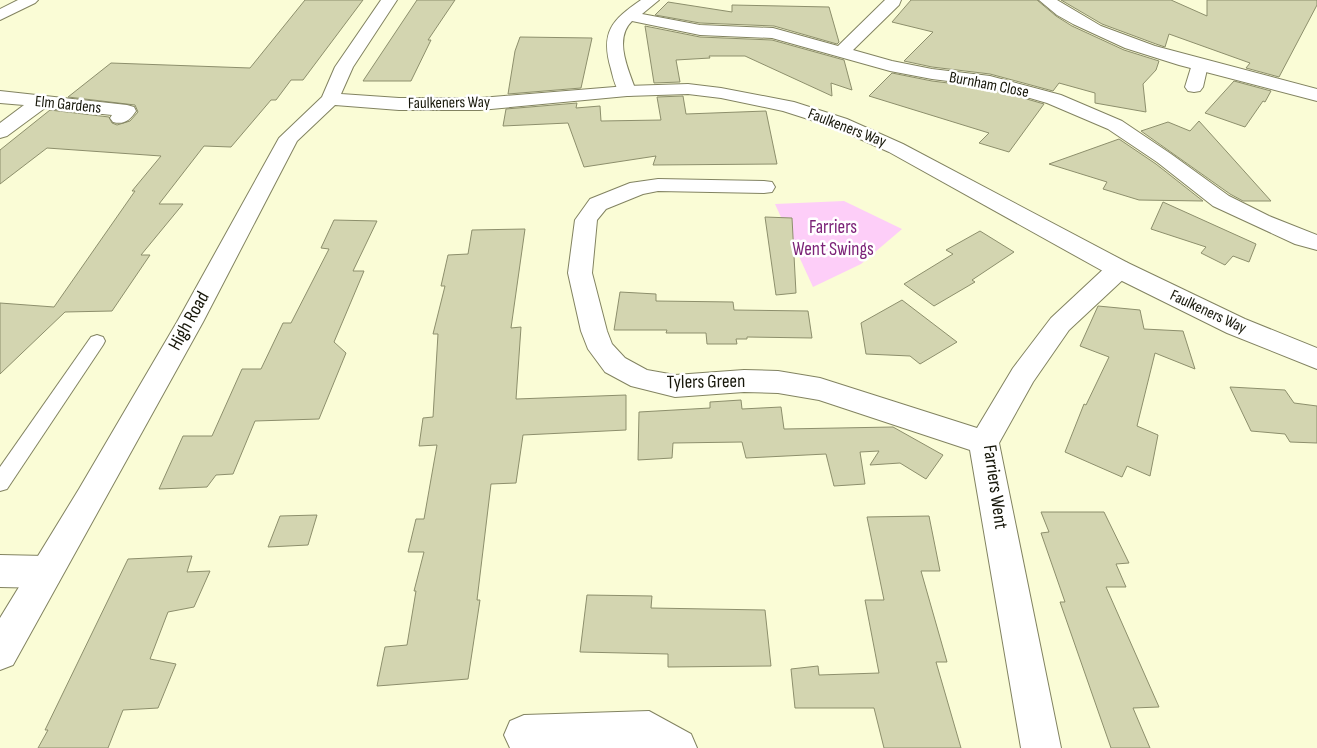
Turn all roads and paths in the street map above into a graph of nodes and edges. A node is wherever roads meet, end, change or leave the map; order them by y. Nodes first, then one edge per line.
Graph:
1 (30, 0) edge
2 (389, 0) edge
3 (651, 0) edge
4 (893, 0) edge
5 (1047, 0) edge
6 (0, 15) edge
7 (629, 16) junction
8 (842, 51) junction
9 (1199, 65) junction
10 (1194, 87) dead end
11 (627, 91) junction
12 (1317, 95) edge
13 (0, 97) edge
14 (330, 99) junction
15 (41, 102) junction
16 (120, 118) dead end
17 (0, 132) edge
18 (764, 187) dead end
19 (1317, 243) edge
20 (1119, 269) junction
21 (97, 341) dead end
22 (1317, 359) edge
23 (984, 442) junction
24 (0, 483) edge
25 (0, 570) edge
26 (46, 572) junction
27 (0, 652) edge
28 (524, 735) dead end
29 (677, 748) edge
30 (1041, 748) edge

1 - 6 street
2 - 14 street, High Road
3 - 7 street
4 - 8 street
5 - 9 street
7 - 8 street, Burnham Close
7 - 11 street
8 - 19 street, Burnham Close
9 - 10 street
9 - 12 street
11 - 14 street, Faulkeners Way
11 - 20 street, Faulkeners Way
13 - 15 street, Elm Gardens
14 - 26 street, High Road
15 - 16 street, Elm Gardens
15 - 17 street
18 - 23 street, Tylers Green
20 - 22 street, Faulkeners Way
20 - 23 street, Farriers Went
21 - 24 lane
23 - 30 street, Farriers Went
25 - 26 street
26 - 27 street, High Road
28 - 29 street

